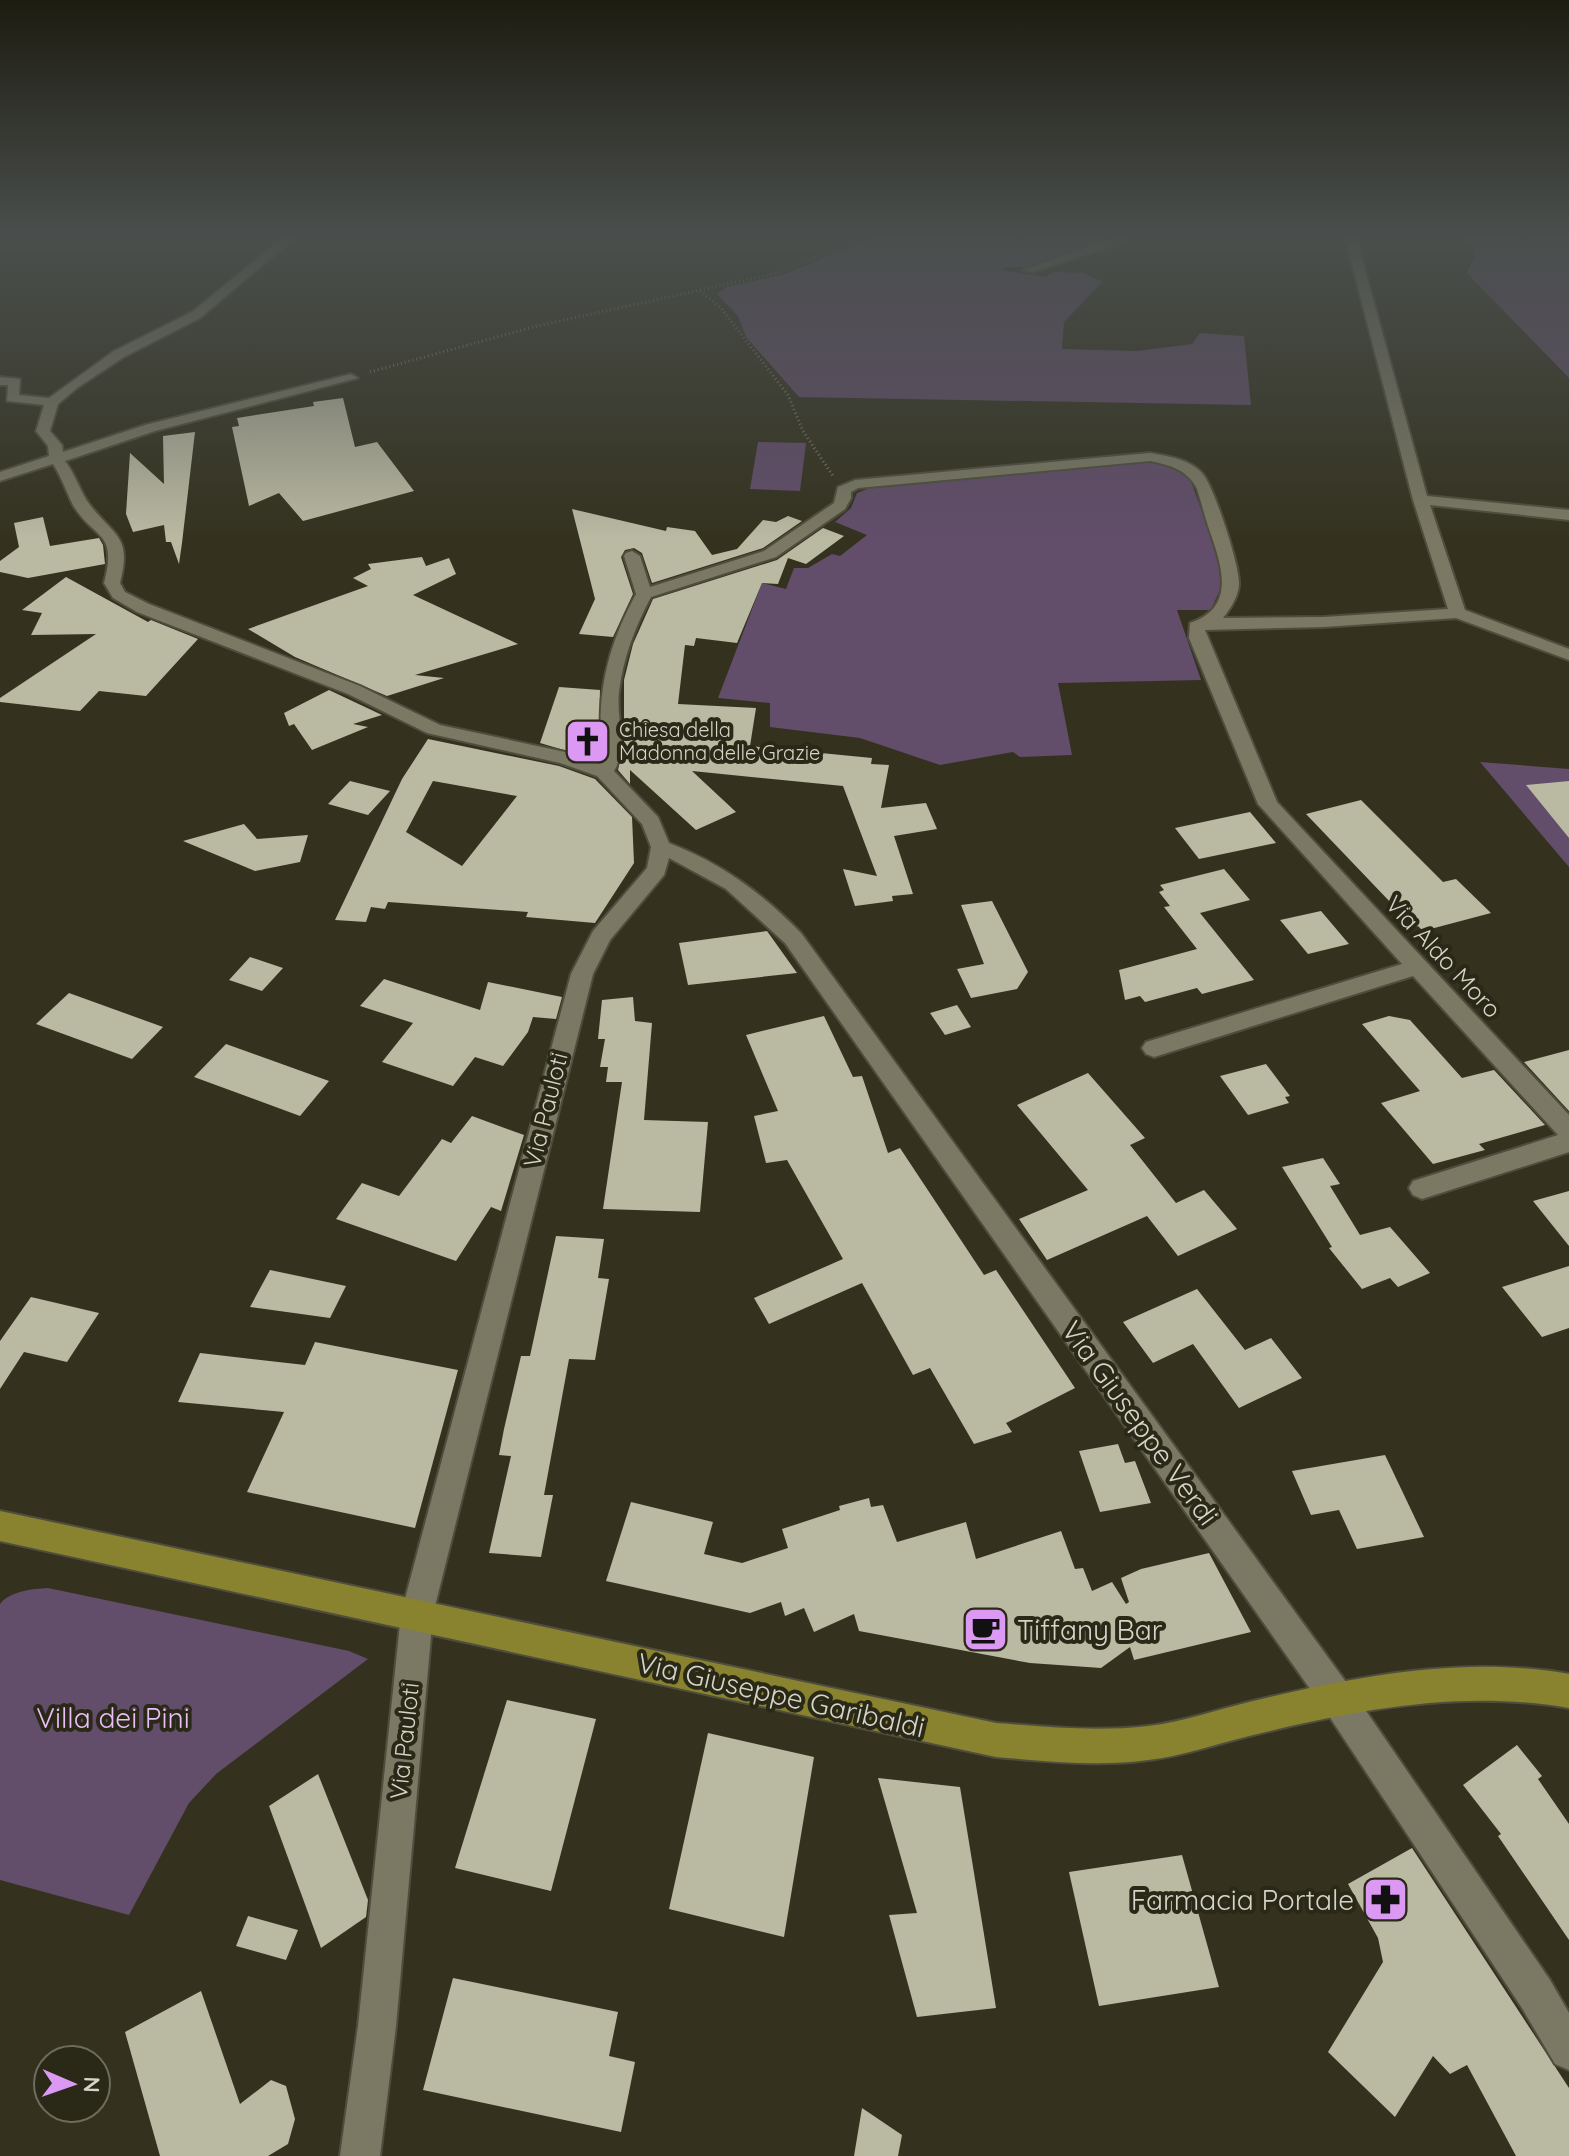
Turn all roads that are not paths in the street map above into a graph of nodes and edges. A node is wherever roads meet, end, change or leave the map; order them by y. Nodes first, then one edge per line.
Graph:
1 (151, 338) edge
2 (1377, 338) edge
3 (351, 378) road end
4 (0, 381) edge
5 (52, 402) junction
6 (56, 459) junction
7 (0, 477) edge
8 (1421, 500) junction
9 (1569, 515) edge
10 (632, 556) dead end
11 (644, 594) junction
12 (1458, 613) junction
13 (1208, 623) junction
14 (1569, 655) edge
15 (604, 772) junction
16 (661, 847) junction
17 (1417, 967) junction
18 (1154, 1048) dead end
19 (1569, 1131) edge
20 (1569, 1142) edge
21 (1422, 1188) dead end
22 (0, 1526) edge
23 (417, 1614) junction
24 (1569, 1691) edge
25 (1339, 1701) junction
26 (1569, 2050) edge
27 (360, 2156) edge

1 - 5 street
2 - 8 street
3 - 6 street
4 - 5 street
5 - 6 street
6 - 7 street
6 - 15 street
8 - 9 street
8 - 12 street
10 - 11 street
11 - 13 street
11 - 15 street
12 - 13 street
12 - 14 street
13 - 17 street, Via Aldo Moro
15 - 16 street
16 - 23 street, Via Pauloti
16 - 25 street, Via Giuseppe Verdi
17 - 18 street
17 - 19 street, Via Aldo Moro
20 - 21 street
22 - 23 main road, Via Giuseppe Garibaldi
23 - 25 main road, Via Giuseppe Garibaldi
23 - 27 street, Via Pauloti
24 - 25 main road, Via Giuseppe Garibaldi
25 - 26 street, Via Giuseppe Verdi

